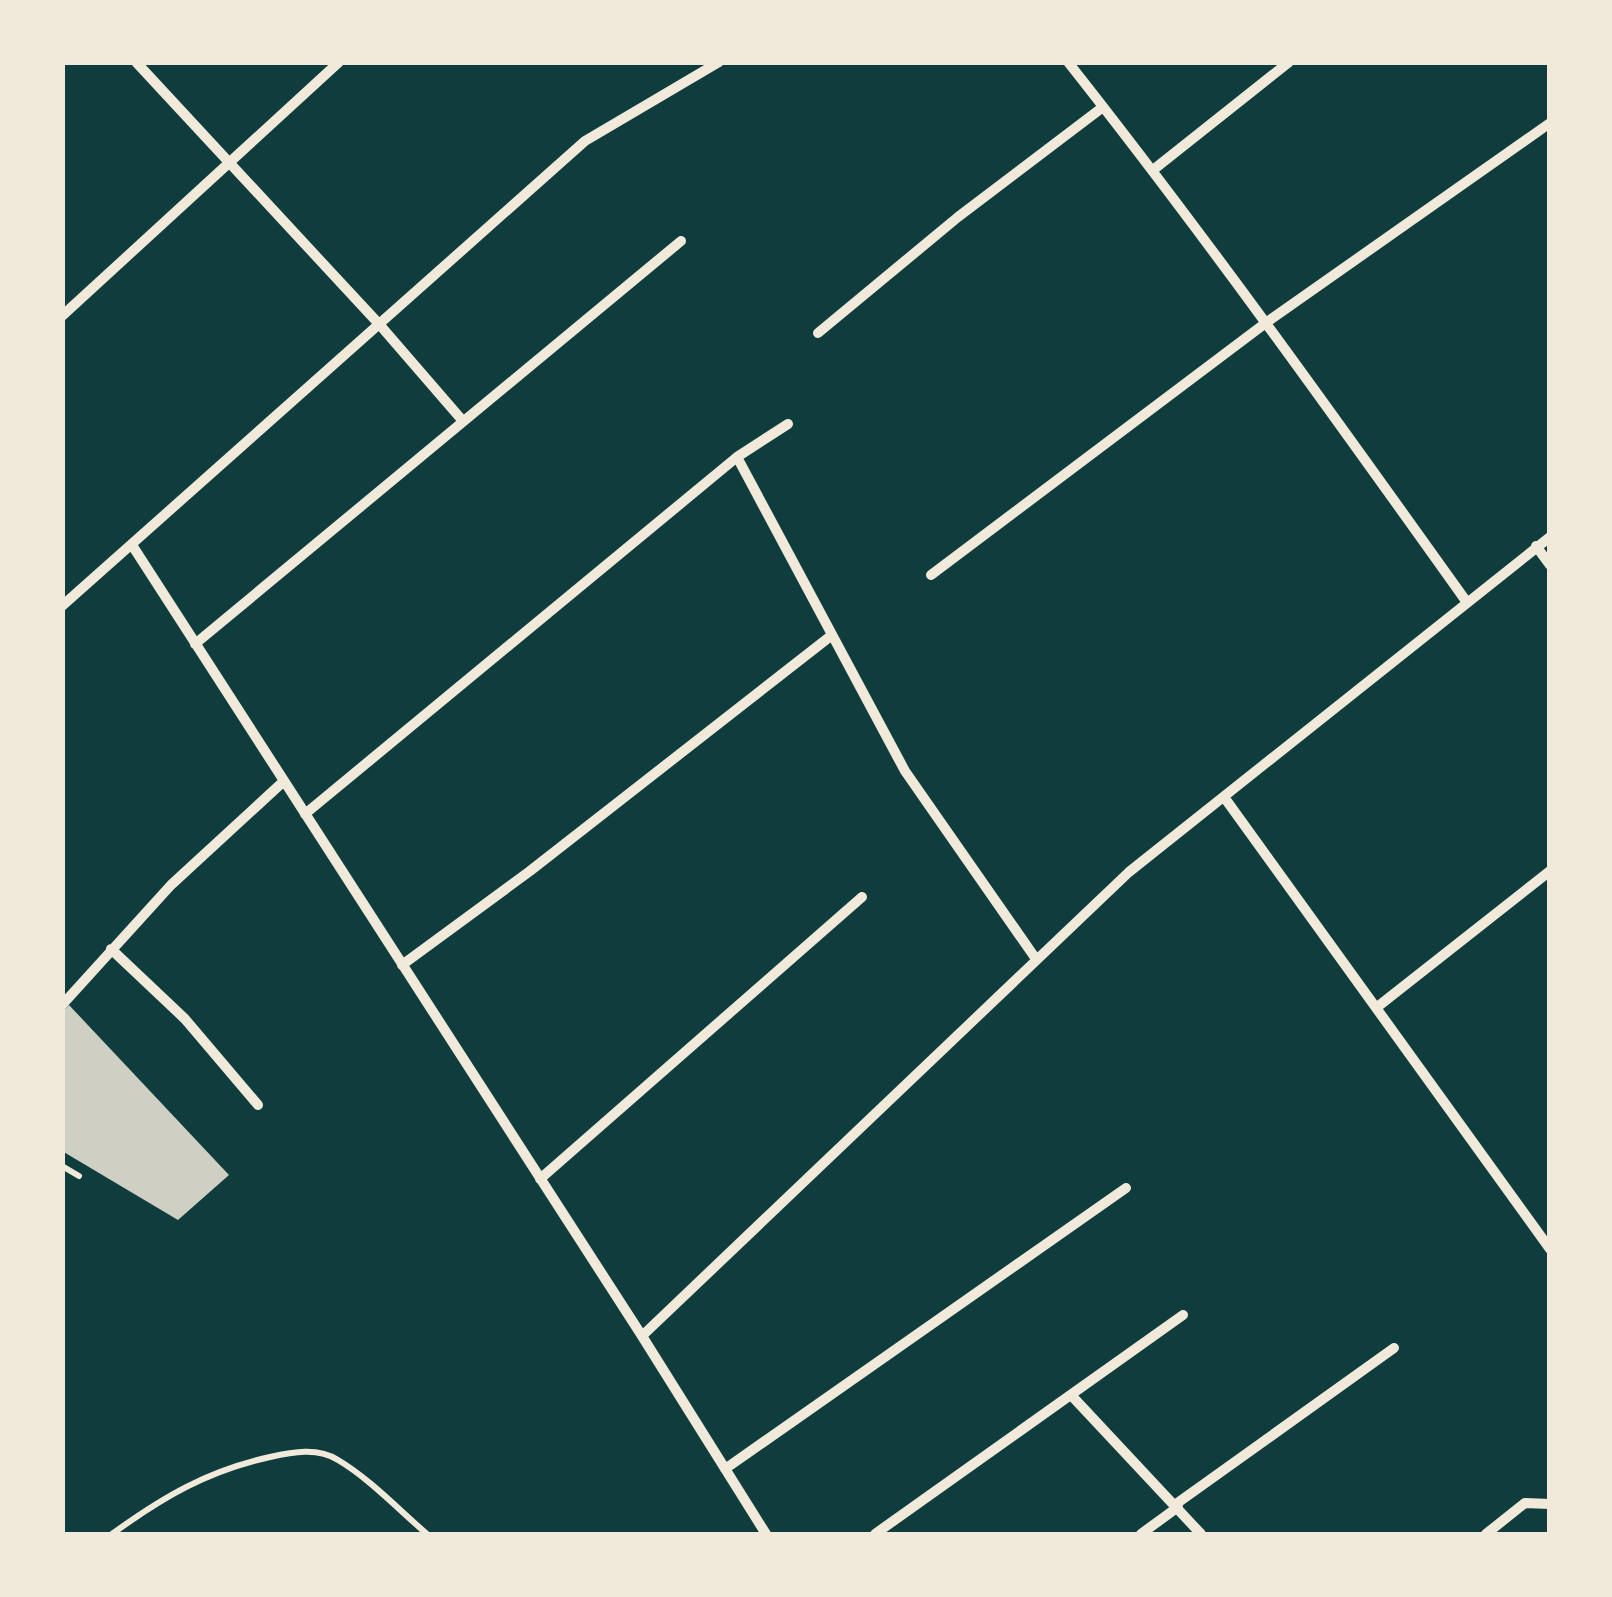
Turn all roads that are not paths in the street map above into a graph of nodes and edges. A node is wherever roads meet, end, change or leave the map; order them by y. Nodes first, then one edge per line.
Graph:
1 (136, 62) edge
2 (338, 62) edge
3 (719, 62) edge
4 (1068, 62) edge
5 (1289, 62) edge
6 (1104, 107) junction
7 (1550, 122) edge
8 (229, 164) junction
9 (1154, 170) junction
10 (681, 241) dead end
11 (62, 316) edge
12 (1266, 322) junction
13 (379, 324) junction
14 (818, 332) dead end
15 (462, 420) junction
16 (788, 424) dead end
17 (737, 457) junction
18 (1550, 537) edge
19 (132, 545) junction
20 (1536, 546) junction
21 (1550, 566) edge
22 (932, 575) dead end
23 (1466, 601) junction
24 (62, 606) edge
25 (832, 635) junction
26 (195, 644) junction
27 (284, 781) junction
28 (1224, 797) junction
29 (305, 814) junction
30 (1550, 871) edge
31 (862, 896) dead end
32 (111, 949) junction
33 (1036, 959) junction
34 (402, 965) junction
35 (62, 1005) edge
36 (1376, 1008) junction
37 (258, 1104) dead end
38 (62, 1166) edge
39 (79, 1176) dead end
40 (540, 1179) junction
41 (1126, 1188) dead end
42 (1550, 1249) edge
43 (1182, 1315) dead end
44 (642, 1336) junction
45 (1394, 1348) dead end
46 (1071, 1395) junction
47 (724, 1469) junction
48 (1550, 1504) edge
49 (1177, 1506) junction
50 (112, 1534) edge
51 (427, 1534) edge
52 (766, 1534) edge
53 (874, 1534) edge
54 (1141, 1534) edge
55 (1201, 1534) edge
56 (1486, 1534) edge

1 - 8 street
2 - 8 street
3 - 13 street
4 - 6 street
5 - 9 street
6 - 9 street
6 - 14 street
7 - 12 street
8 - 11 street
8 - 13 street
9 - 12 street
10 - 15 street
12 - 22 street
12 - 23 street
13 - 15 street
13 - 19 street
15 - 26 street
16 - 17 street
17 - 25 street
17 - 29 street
18 - 20 street
19 - 24 street
19 - 26 street
20 - 21 street
20 - 23 street
23 - 28 street
25 - 33 street
25 - 34 street
26 - 27 street
27 - 29 street
27 - 32 street
28 - 33 street
28 - 36 street
29 - 34 street
30 - 36 street
31 - 40 street
32 - 35 street
32 - 37 street
33 - 44 street
34 - 40 street
36 - 42 street
38 - 39 lane
40 - 44 street
41 - 47 street
43 - 46 street
44 - 47 street
45 - 49 street
46 - 49 street
46 - 53 street
47 - 52 street
48 - 56 street
49 - 54 street
49 - 55 street
50 - 51 lane

